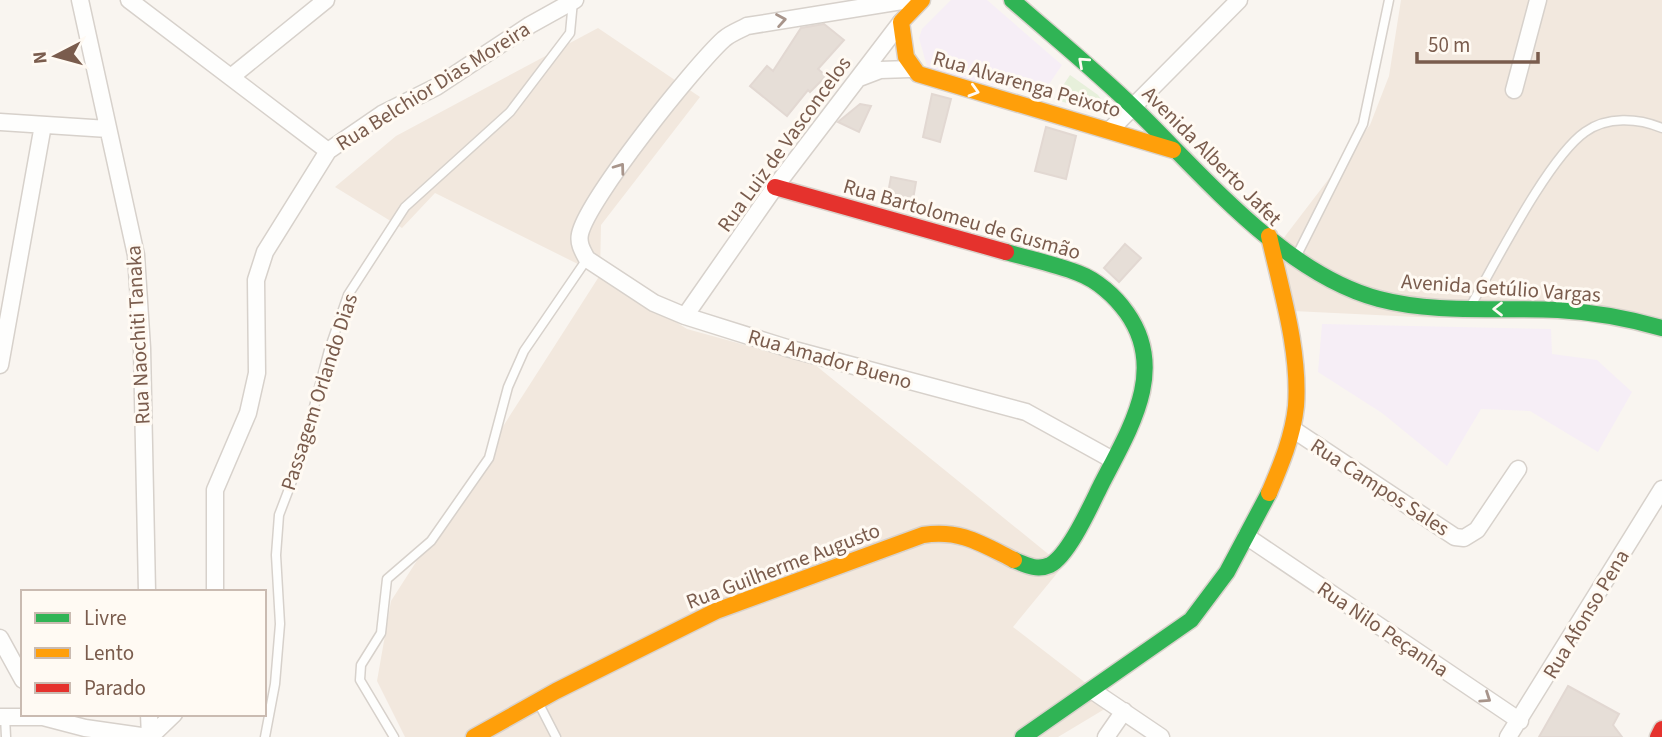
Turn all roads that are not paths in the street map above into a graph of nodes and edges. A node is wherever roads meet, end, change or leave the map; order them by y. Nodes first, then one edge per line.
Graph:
1 (80, 0) edge
2 (129, 0) edge
3 (326, 0) edge
4 (574, 0) edge
5 (908, 0) edge
6 (922, 0) edge
7 (1012, 0) edge
8 (1239, 0) edge
9 (1389, 0) edge
10 (1538, 0) edge
11 (901, 22) junction
12 (911, 69) junction
13 (230, 77) junction
14 (857, 79) junction
15 (1514, 90) dead end
16 (1134, 107) junction
17 (0, 122) edge
18 (43, 125) junction
19 (1662, 128) edge
20 (108, 129) junction
21 (1111, 130) junction
22 (328, 151) junction
23 (1178, 152) junction
24 (775, 187) junction
25 (1269, 236) junction
26 (1296, 256) junction
27 (587, 259) junction
28 (1468, 309) junction
29 (684, 316) junction
30 (1662, 328) edge
31 (0, 365) edge
32 (1294, 430) junction
33 (1111, 459) junction
34 (1518, 469) dead end
35 (1662, 489) edge
36 (1246, 537) junction
37 (1070, 541) joint
38 (147, 590) edge
39 (215, 590) edge
40 (0, 638) edge
41 (21, 676) edge
42 (1093, 691) junction
43 (538, 702) junction
44 (1124, 711) junction
45 (3, 716) edge
46 (42, 716) edge
47 (149, 716) edge
48 (172, 716) edge
49 (1520, 721) junction
50 (1662, 729) edge
51 (485, 734) edge
52 (6, 737) edge
53 (149, 737) edge
54 (265, 737) edge
55 (394, 737) edge
56 (556, 737) edge
57 (1023, 737) edge
58 (1106, 737) edge
59 (1161, 737) edge
60 (1508, 737) edge
61 (1658, 737) edge

1 - 20 street, Rua Naochiti Tanaka
2 - 13 street
3 - 13 street
4 - 22 street, Rua Belchior Dias Moreira
4 - 54 lane, Passagem Orlando Dias
27 -> 5 street
6 - 11 street, Rua Luiz de Vasconcelos
16 -> 7 street, Avenida Alberto Jafet
8 - 16 street
9 - 26 lane
10 - 15 street
11 - 12 street, Rua Alvarenga Peixoto
11 - 14 street, Rua Luiz de Vasconcelos
12 - 14 street
12 -> 21 street, Rua Alvarenga Peixoto
13 - 22 street
14 - 24 street, Rua Luiz de Vasconcelos
16 - 21 street
16 - 23 street, Avenida Alberto Jafet
17 - 18 street
18 - 20 street
18 - 31 street
19 - 28 lane
20 - 38 street, Rua Naochiti Tanaka
21 - 23 street, Rua Alvarenga Peixoto
22 - 39 street
23 - 25 street, Avenida Alberto Jafet
24 - 29 street, Rua Luiz de Vasconcelos
24 - 33 street, Rua Bartolomeu de Gusmão
25 - 26 street, Avenida Getúlio Vargas
25 - 32 street, Avenida Alberto Jafet
26 - 28 street, Avenida Getúlio Vargas
27 - 29 street, Rua Amador Bueno
27 - 55 lane
30 -> 28 street, Avenida Getúlio Vargas
29 - 33 street, Rua Amador Bueno
32 - 34 street, Rua Campos Sales
32 - 36 street, Avenida Alberto Jafet
33 - 37 street, Rua Bartolomeu de Gusmão
35 - 49 street, Rua Afonso Pena
36 - 42 street, Avenida Alberto Jafet
36 -> 49 street, Rua Nilo Peçanha
37 - 43 street, Rua Guilherme Augusto
40 - 41 street
42 - 44 street
42 - 57 street, Avenida Alberto Jafet
43 - 51 street, Rua Guilherme Augusto
43 - 56 lane
44 - 58 street
44 - 59 street
45 - 46 street
45 - 52 lane
46 - 53 street
47 - 53 street
48 - 53 street
49 - 60 street, Rua Afonso Pena
50 - 61 street

